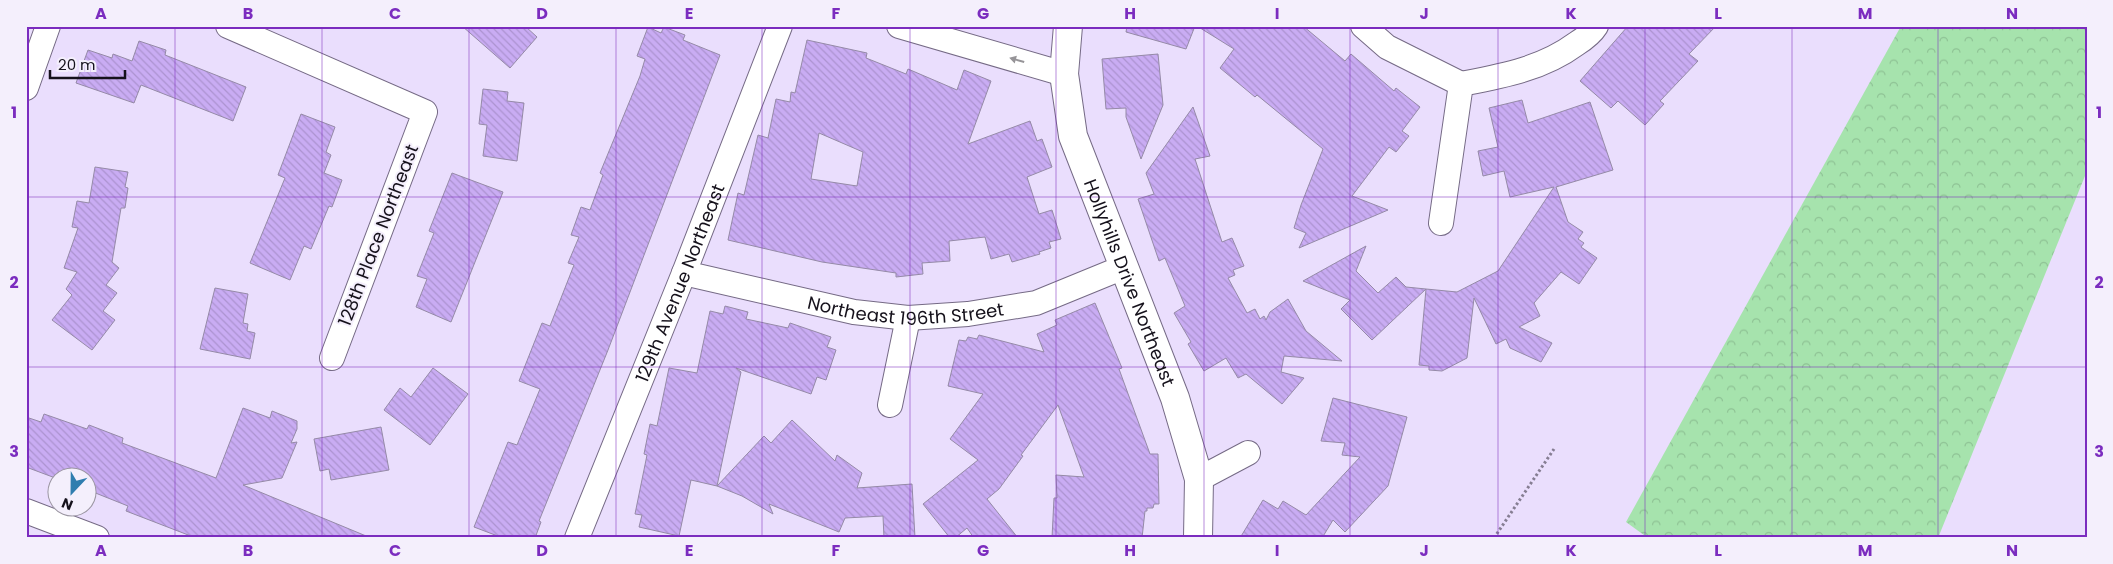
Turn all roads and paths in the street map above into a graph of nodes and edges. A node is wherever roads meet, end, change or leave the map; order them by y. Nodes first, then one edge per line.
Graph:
1 (48, 26) edge
2 (228, 26) edge
3 (780, 26) edge
4 (899, 26) edge
5 (1068, 26) edge
6 (1364, 26) edge
7 (1596, 26) edge
8 (1064, 74) junction
9 (1461, 84) junction
10 (26, 88) edge
11 (1441, 223) dead end
12 (1124, 267) junction
13 (684, 273) junction
14 (908, 318) junction
15 (332, 358) dead end
16 (890, 405) dead end
17 (1554, 449) dead end
18 (1248, 453) dead end
19 (1199, 479) junction
20 (26, 511) edge
21 (59, 531) edge
22 (97, 538) edge
23 (577, 538) edge
24 (1198, 538) edge
25 (1494, 538) edge

1 - 10 street
2 - 15 street, 128th Place Northeast
3 - 13 street, 129th Avenue Northeast
8 -> 4 street
5 - 8 street, Hollyhills Drive Northeast
6 - 9 street
7 - 9 street
8 - 12 street, Hollyhills Drive Northeast
9 - 11 street
12 - 14 street, Northeast 196th Street
12 - 19 street, Hollyhills Drive Northeast
13 - 14 street, Northeast 196th Street
13 - 23 street, 129th Avenue Northeast
14 - 16 street
17 - 25 path
18 - 19 street
19 - 24 street, Hollyhills Drive Northeast
20 - 21 street
21 - 22 street

